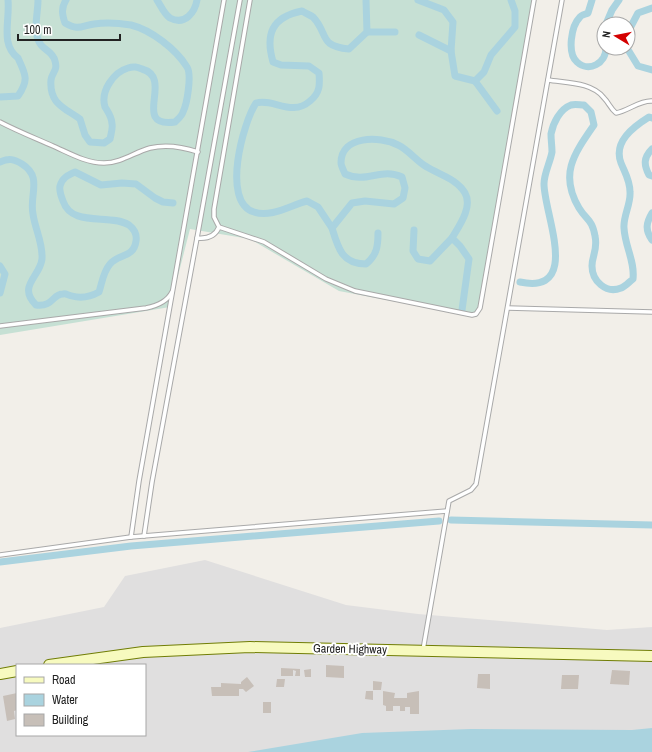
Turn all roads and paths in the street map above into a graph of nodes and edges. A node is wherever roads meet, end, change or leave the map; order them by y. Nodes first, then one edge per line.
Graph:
1 (224, 0) edge
2 (240, 0) edge
3 (250, 0) edge
4 (534, 0) edge
5 (562, 0) edge
6 (548, 80) junction
7 (652, 101) edge
8 (0, 122) edge
9 (198, 152) junction
10 (219, 227) junction
11 (197, 238) junction
12 (176, 278) junction
13 (508, 308) junction
14 (652, 312) edge
15 (0, 326) edge
16 (447, 511) junction
17 (144, 536) junction
18 (132, 537) junction
19 (0, 555) edge
20 (423, 651) junction
21 (652, 656) edge
22 (56, 664) edge
23 (16, 671) edge
24 (0, 674) edge

1 - 9 lane
2 - 11 lane
3 - 10 lane
4 - 10 lane
5 - 6 lane
6 - 7 lane
6 - 13 lane
8 - 9 lane
9 - 12 lane
10 - 11 lane
11 - 17 lane
12 - 15 lane
12 - 18 lane
13 - 14 lane
13 - 16 lane
16 - 17 lane
16 - 20 lane
17 - 18 lane
18 - 19 lane
20 - 21 main road, Garden Highway
20 - 22 main road, Garden Highway
23 - 24 main road

